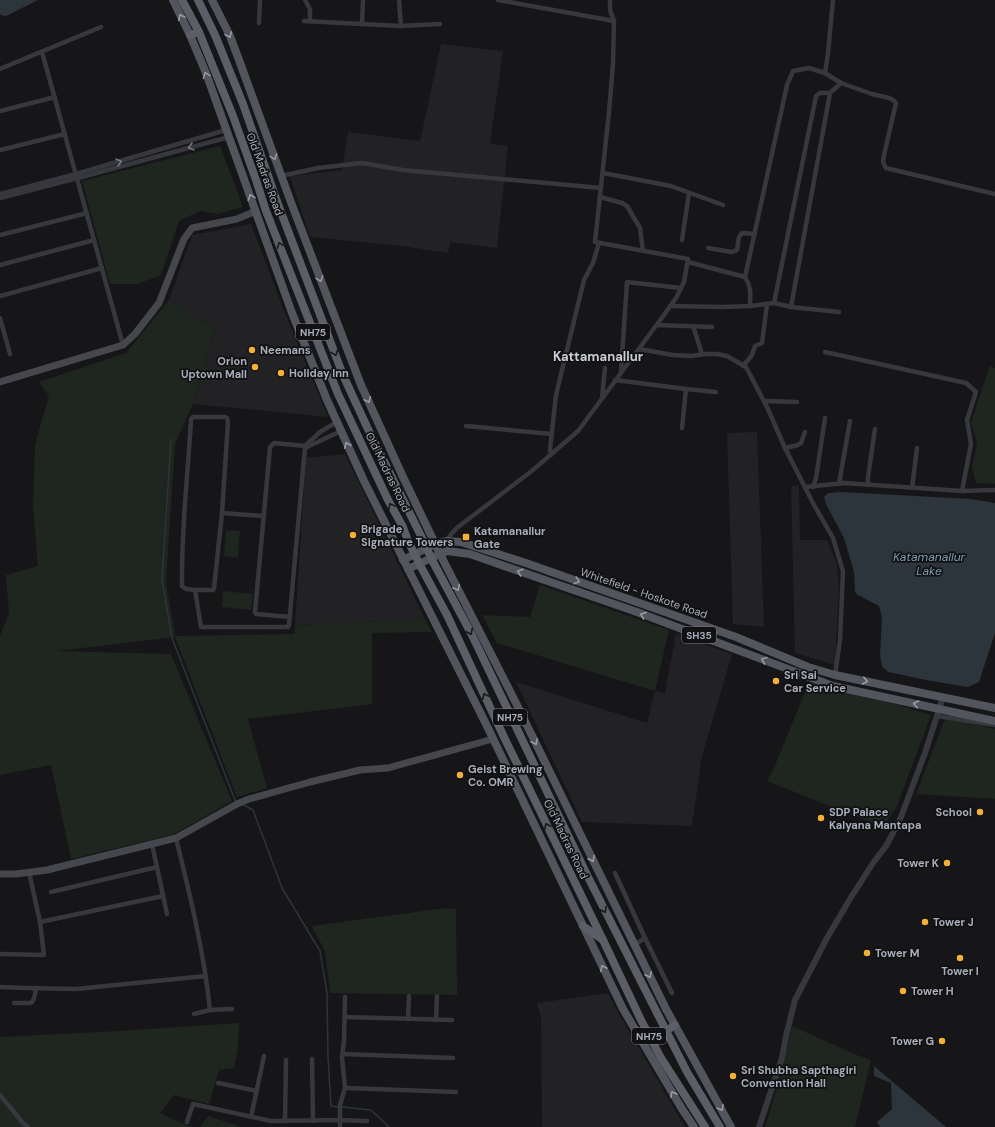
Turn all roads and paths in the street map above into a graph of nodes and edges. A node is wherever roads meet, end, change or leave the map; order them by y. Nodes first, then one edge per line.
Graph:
1 (173, 0) edge
2 (182, 0) edge
3 (198, 0) edge
4 (212, 0) edge
5 (260, 0) edge
6 (305, 0) edge
7 (363, 0) edge
8 (399, 0) edge
9 (498, 0) edge
10 (610, 0) edge
11 (833, 0) edge
12 (304, 21) dead end
13 (310, 21) junction
14 (614, 21) junction
15 (259, 22) dead end
16 (362, 24) junction
17 (440, 24) dead end
18 (401, 26) junction
19 (102, 27) dead end
20 (199, 32) junction
21 (190, 35) junction
22 (42, 52) junction
23 (0, 69) edge
24 (825, 73) junction
25 (841, 84) junction
26 (830, 93) junction
27 (55, 97) junction
28 (0, 111) edge
29 (65, 134) junction
30 (228, 134) junction
31 (0, 150) edge
32 (603, 173) junction
33 (77, 176) junction
34 (281, 176) junction
35 (601, 188) junction
36 (689, 192) junction
37 (0, 194) edge
38 (995, 194) edge
39 (600, 197) junction
40 (0, 198) edge
41 (723, 205) dead end
42 (256, 211) junction
43 (87, 212) junction
44 (755, 234) junction
45 (0, 235) edge
46 (94, 240) junction
47 (682, 240) dead end
48 (599, 243) junction
49 (708, 248) dead end
50 (643, 251) junction
51 (688, 262) junction
52 (0, 265) edge
53 (102, 268) junction
54 (745, 277) junction
55 (680, 288) junction
56 (0, 296) edge
57 (774, 303) junction
58 (767, 304) junction
59 (670, 306) junction
60 (750, 306) junction
61 (791, 307) junction
62 (839, 312) dead end
63 (0, 318) edge
64 (657, 325) junction
65 (693, 326) junction
66 (712, 327) dead end
67 (123, 345) junction
68 (639, 349) junction
69 (824, 352) dead end
70 (10, 354) dead end
71 (702, 354) junction
72 (744, 366) junction
73 (605, 368) dead end
74 (621, 372) junction
75 (616, 380) junction
76 (0, 382) edge
77 (686, 390) junction
78 (716, 392) dead end
79 (602, 398) junction
80 (764, 401) junction
81 (797, 402) dead end
82 (825, 418) dead end
83 (850, 421) dead end
84 (336, 422) junction
85 (466, 426) dead end
86 (682, 428) dead end
87 (875, 429) dead end
88 (341, 431) junction
89 (805, 432) dead end
90 (552, 434) junction
91 (305, 447) junction
92 (785, 448) junction
93 (917, 448) dead end
94 (551, 455) junction
95 (839, 484) junction
96 (868, 485) junction
97 (812, 486) junction
98 (805, 487) junction
99 (912, 488) junction
100 (995, 490) edge
101 (962, 491) junction
102 (222, 513) junction
103 (264, 516) junction
104 (447, 541) junction
105 (435, 544) junction
106 (444, 552) junction
107 (403, 560) junction
108 (408, 569) junction
109 (195, 590) junction
110 (290, 617) junction
111 (796, 662) junction
112 (793, 671) junction
113 (836, 675) junction
114 (943, 698) junction
115 (995, 708) edge
116 (938, 713) junction
117 (995, 721) edge
118 (995, 725) edge
119 (493, 739) junction
120 (176, 838) junction
121 (152, 844) junction
122 (157, 868) junction
123 (29, 872) junction
124 (615, 873) dead end
125 (0, 874) edge
126 (51, 892) dead end
127 (163, 896) junction
128 (167, 914) dead end
129 (40, 922) junction
130 (583, 926) junction
131 (645, 938) junction
132 (604, 940) junction
133 (634, 945) junction
134 (0, 954) edge
135 (206, 976) junction
136 (0, 986) edge
137 (36, 988) junction
138 (672, 992) dead end
139 (409, 996) dead end
140 (437, 996) dead end
141 (345, 997) dead end
142 (14, 1003) dead end
143 (232, 1009) dead end
144 (210, 1010) junction
145 (194, 1014) dead end
146 (345, 1017) junction
147 (408, 1019) junction
148 (436, 1020) junction
149 (452, 1020) dead end
150 (675, 1025) junction
151 (666, 1031) junction
152 (342, 1054) junction
153 (264, 1056) dead end
154 (453, 1058) dead end
155 (312, 1059) dead end
156 (286, 1060) dead end
157 (218, 1083) dead end
158 (345, 1088) junction
159 (257, 1091) junction
160 (456, 1092) dead end
161 (0, 1095) edge
162 (251, 1117) junction
163 (312, 1120) junction
164 (340, 1120) junction
165 (285, 1121) junction
166 (366, 1121) dead end
167 (187, 1122) dead end
168 (28, 1127) edge
169 (340, 1127) edge
170 (694, 1127) edge
171 (705, 1127) edge
172 (720, 1127) edge
173 (731, 1127) edge
174 (759, 1127) edge

21 -> 1 main road
2 - 20 highway, Old Madras Road / NH75
3 -> 151 highway, Old Madras Road / NH75, bridge
4 -> 34 main road, Old Madras Road
5 - 15 street
6 - 13 street
7 - 16 street
8 - 18 street
9 - 14 street
10 - 14 street
11 - 24 street
12 - 13 street
13 - 16 street
14 - 32 street
16 - 18 street
17 - 18 street
19 - 22 street
20 - 21 highway
132 -> 20 highway, Old Madras Road / NH75, bridge
30 -> 21 main road
22 - 23 street
22 - 27 street
24 - 25 street
24 - 44 street
25 - 26 street
25 - 38 street
26 - 57 street
26 - 61 street
27 - 28 street
27 - 29 street
29 - 31 street
29 - 33 street
30 -> 33 street
33 -> 30 street
42 -> 30 main road
32 - 35 street
32 - 36 street
33 - 37 street
33 - 40 street
33 - 43 street
34 - 35 street
34 -> 105 main road, Old Madras Road
35 - 39 street
36 - 41 street
36 - 47 street
39 - 48 street
39 - 50 street
42 - 67 main road
42 - 84 main road
43 - 45 street
43 - 46 street
44 - 49 street
44 - 54 street
46 - 52 street
46 - 53 street
48 - 50 street
48 - 90 street
50 - 51 street
51 - 54 street
51 - 55 street
53 - 56 street
53 - 67 street
54 - 60 street
55 - 59 street
55 - 74 street
57 - 58 street
57 - 61 street
58 - 60 street
58 - 72 street
59 - 60 street
59 - 64 street
61 - 62 street
63 - 70 street
64 - 65 street
64 - 68 street
65 - 66 street
65 - 71 street
67 - 76 main road
68 - 71 street
68 - 74 street
69 - 101 street
71 - 72 street
72 - 80 street
73 - 79 street
74 - 75 street
75 - 77 street
75 - 79 street
77 - 78 street
77 - 86 street
79 - 94 street
80 - 81 street
80 - 92 street
82 - 97 street
83 - 95 street
84 - 88 main road
84 - 91 street
85 - 90 street
87 - 96 street
88 - 91 street
107 -> 88 main road
89 - 92 street
90 - 94 street
91 - 103 street
91 - 110 street
92 - 98 street
93 - 99 street
94 - 104 street
95 - 96 street
95 - 97 street
96 - 99 street
97 - 98 street
98 - 113 street
99 - 101 street
100 - 101 street
102 - 103 street
102 - 109 street
102 - 109 street
103 - 110 street
104 - 105 main road, Whitefield - Hoskote Road / SH35
104 - 106 street
104 -> 111 main road, Whitefield - Hoskote Road / SH35
105 - 106 main road, Old Madras Road
105 - 107 main road, Whitefield - Hoskote Road / SH35
106 - 108 main road
112 -> 106 main road, Whitefield - Hoskote Road / SH35
106 -> 133 main road, Old Madras Road
107 - 108 main road
108 - 119 main road
109 - 110 street
111 - 112 main road
111 - 113 main road, Whitefield - Hoskote Road / SH35
116 -> 112 main road, Whitefield - Hoskote Road / SH35
113 -> 114 main road, Whitefield - Hoskote Road / SH35
114 - 115 main road, Whitefield - Hoskote Road / SH35
114 - 116 street
116 - 117 main road, Whitefield - Hoskote Road / SH35
116 - 118 street
116 - 174 street
119 - 120 main road
119 - 130 main road
120 - 121 main road
120 - 135 street
121 - 122 street
121 - 123 main road
122 - 126 street
122 - 127 street
123 - 125 main road
123 - 129 street
124 - 131 street
127 - 128 street
127 - 129 street
129 - 134 street
130 - 132 highway
170 -> 130 main road
131 - 133 street
131 - 138 street
132 - 171 highway, NH75
133 -> 150 main road, Old Madras Road
135 - 137 street
135 - 144 street
136 - 137 street
137 - 142 street
139 - 147 street
140 - 148 street
141 - 146 street
143 - 144 street
144 - 145 street
146 - 147 street
146 - 152 street
147 - 148 street
148 - 149 street
150 - 151 highway
150 -> 173 main road, Old Madras Road
151 - 172 highway, NH75
152 - 154 street
152 - 158 street
153 - 159 street
155 - 163 street
156 - 165 street
157 - 159 street
158 - 160 street
158 - 164 street
159 - 162 street
161 - 168 street
162 - 165 street
162 - 167 street
163 - 164 street
163 - 165 street
164 - 166 street
164 - 169 street

